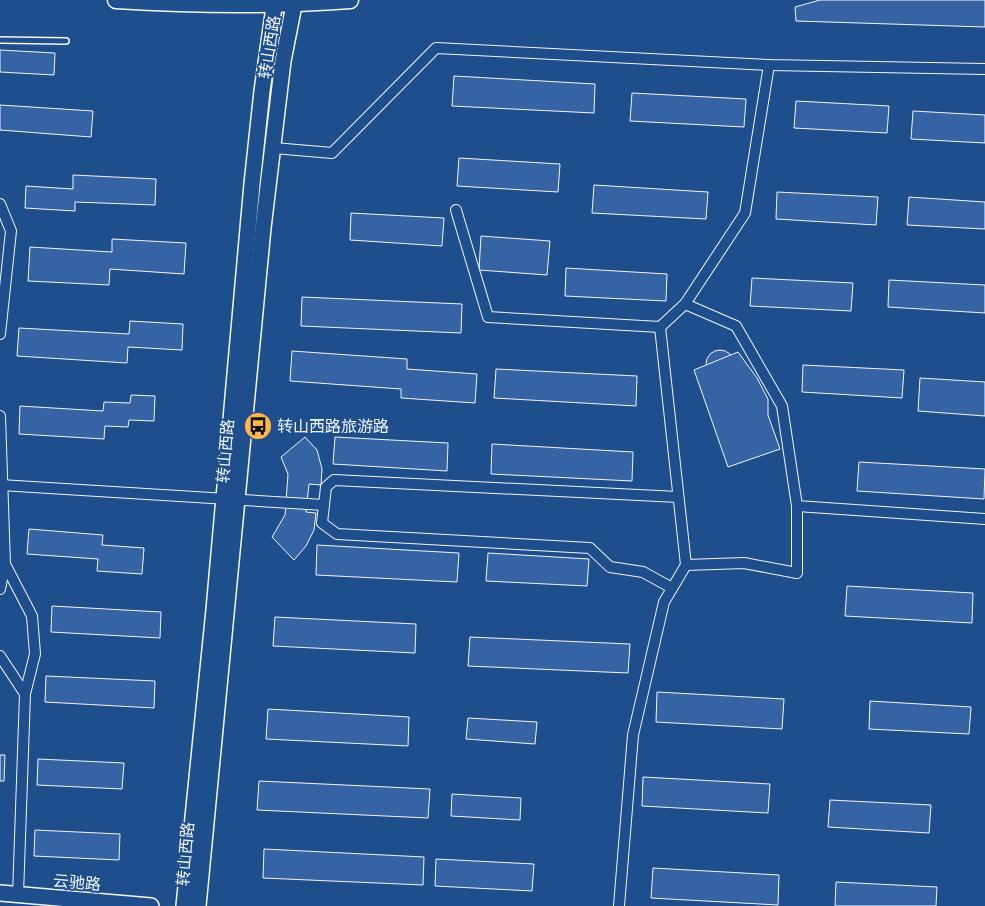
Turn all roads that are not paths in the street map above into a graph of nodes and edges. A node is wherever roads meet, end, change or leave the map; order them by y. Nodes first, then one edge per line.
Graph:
1 (116, 0) edge
2 (350, 0) edge
3 (275, 1) edge
4 (294, 2) edge
5 (0, 40) edge
6 (66, 41) dead end
7 (768, 65) junction
8 (985, 69) edge
9 (274, 148) junction
10 (0, 204) edge
11 (456, 210) dead end
12 (685, 304) junction
13 (660, 326) junction
14 (0, 334) edge
15 (0, 416) edge
16 (1, 485) edge
17 (678, 497) junction
18 (231, 499) junction
19 (324, 505) junction
20 (797, 506) junction
21 (985, 519) edge
22 (5, 564) junction
23 (686, 566) junction
24 (672, 588) junction
25 (0, 589) edge
26 (0, 656) edge
27 (25, 694) junction
28 (0, 893) edge
29 (18, 895) junction
30 (151, 906) edge
31 (184, 906) edge
32 (198, 906) edge
33 (619, 906) edge

1 - 3 main road
2 - 4 main road
3 - 4 main road
3 - 18 main road, 转山西路
4 - 9 main road, 转山西路
5 - 6 lane
7 - 8 street
7 - 9 street
7 - 12 street
9 - 18 main road, 转山西路
10 - 14 street
11 - 13 street
12 - 13 street
12 - 20 street
13 - 17 street
15 - 16 street
16 - 18 street
16 - 22 street
17 - 19 street
17 - 23 street
18 - 19 street
18 - 31 main road, 转山西路
18 - 32 main road, 转山西路
19 - 24 street
20 - 21 street
20 - 23 street
22 - 25 street
22 - 27 street
23 - 24 street
24 - 33 street
26 - 27 street
27 - 29 street
28 - 29 main road, 云驰路
29 - 30 main road, 云驰路

